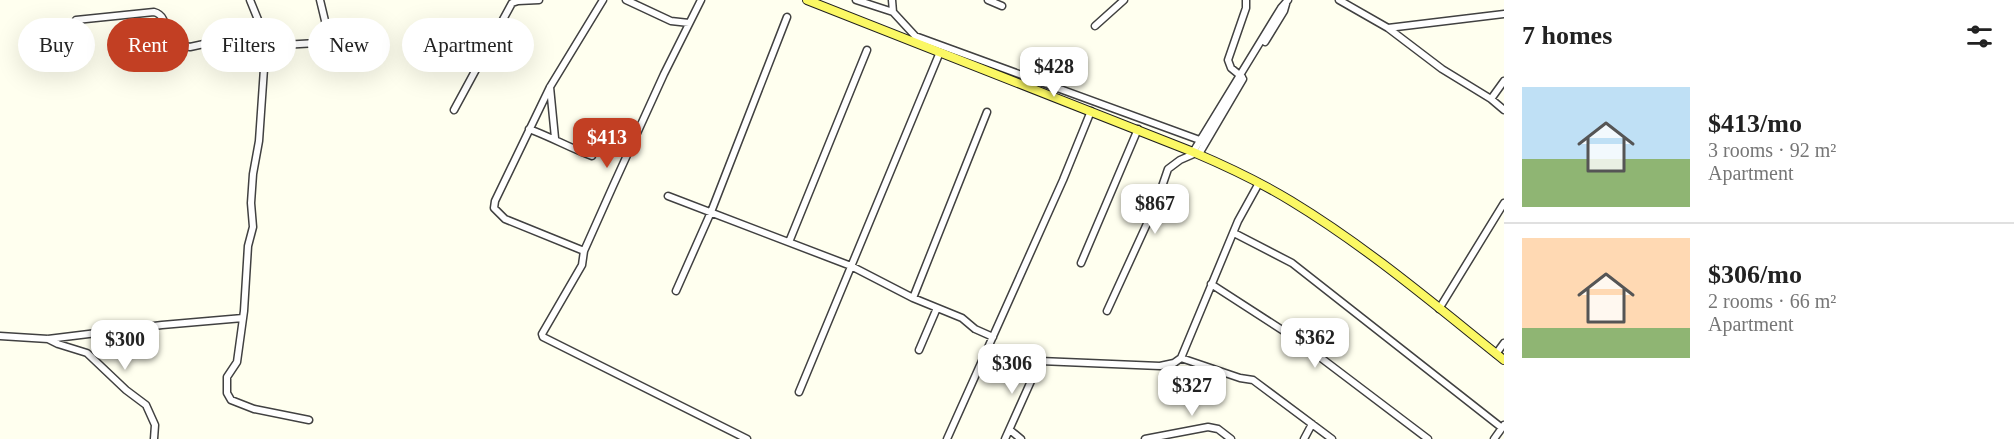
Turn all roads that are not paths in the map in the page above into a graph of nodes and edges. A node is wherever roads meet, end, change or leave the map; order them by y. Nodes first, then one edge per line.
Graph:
1 (250, 0) edge
2 (320, 0) edge
3 (539, 0) edge
4 (603, 0) edge
5 (626, 0) edge
6 (701, 0) edge
7 (807, 0) edge
8 (856, 0) edge
9 (892, 0) edge
10 (988, 0) edge
11 (1124, 0) edge
12 (1246, 0) edge
13 (1339, 0) edge
14 (1287, 2) edge
15 (1002, 6) dead end
16 (893, 12) junction
17 (1504, 14) edge
18 (95, 18) edge
19 (257, 18) edge
20 (787, 18) dead end
21 (689, 23) junction
22 (1095, 26) dead end
23 (1388, 28) junction
24 (915, 36) junction
25 (296, 44) edge
26 (201, 45) edge
27 (926, 47) junction
28 (867, 50) dead end
29 (940, 52) junction
30 (263, 72) edge
31 (1242, 77) junction
32 (1504, 81) edge
33 (550, 87) junction
34 (1491, 99) junction
35 (454, 110) dead end
36 (1504, 110) edge
37 (1091, 111) junction
38 (987, 112) dead end
39 (529, 129) junction
40 (1138, 129) junction
41 (555, 138) junction
42 (1202, 141) junction
43 (1196, 153) junction
44 (592, 156) dead end
45 (1259, 183) junction
46 (668, 196) dead end
47 (1504, 203) edge
48 (711, 212) junction
49 (1234, 233) junction
50 (789, 242) junction
51 (584, 251) junction
52 (1081, 263) dead end
53 (851, 266) junction
54 (1211, 284) junction
55 (676, 291) dead end
56 (913, 298) junction
57 (937, 308) junction
58 (1439, 309) junction
59 (1107, 311) dead end
60 (243, 318) junction
61 (0, 336) edge
62 (993, 337) junction
63 (48, 339) junction
64 (1504, 343) edge
65 (989, 346) junction
66 (919, 350) dead end
67 (1496, 354) junction
68 (1181, 358) junction
69 (1504, 360) edge
70 (1040, 361) junction
71 (799, 392) dead end
72 (309, 420) dead end
73 (1312, 424) junction
74 (1503, 427) edge
75 (1010, 430) junction
76 (154, 439) edge
77 (747, 439) edge
78 (947, 439) edge
79 (1005, 439) edge
80 (1021, 439) edge
81 (1144, 439) edge
82 (1231, 439) edge
83 (1304, 439) edge
84 (1332, 439) edge
85 (1428, 439) edge
86 (1494, 439) edge

1 - 19 street
2 - 25 street
3 - 35 street
4 - 33 street
5 - 21 street
6 - 21 street
7 - 27 main road
8 - 16 street
9 - 16 street
10 - 15 street
11 - 22 street
12 - 31 street
13 - 23 street
14 - 31 street
16 - 24 street
17 - 23 street
18 - 26 street
20 - 48 street
21 - 51 street
23 - 34 street
24 - 27 street
24 - 42 street
27 - 29 main road
28 - 50 street
29 - 37 main road
29 - 53 street
30 - 60 street
31 - 42 street
32 - 34 street
33 - 39 street
33 - 41 street
34 - 36 street
37 - 40 main road
37 - 62 street
38 - 56 street
39 - 41 street
39 - 51 street
40 - 43 main road
40 - 52 street
41 - 44 street
42 - 43 street
43 - 45 main road
43 - 59 street
45 - 49 street
45 - 58 main road
46 - 48 street
47 - 58 street
48 - 50 street
48 - 55 street
49 - 54 street
49 - 74 street
50 - 53 street
51 - 77 street
53 - 56 street
53 - 71 street
54 - 68 street
54 - 85 street
56 - 57 street
57 - 62 street
57 - 66 street
58 - 67 main road
60 - 63 street
60 - 72 street
61 - 63 street
62 - 65 street
63 - 76 street
64 - 67 street
65 - 70 street
65 - 78 street
67 - 69 main road
68 - 70 street
68 - 73 street
70 - 75 street
73 - 83 street
73 - 84 street
74 - 86 street
75 - 79 street
75 - 80 street
81 - 82 street

